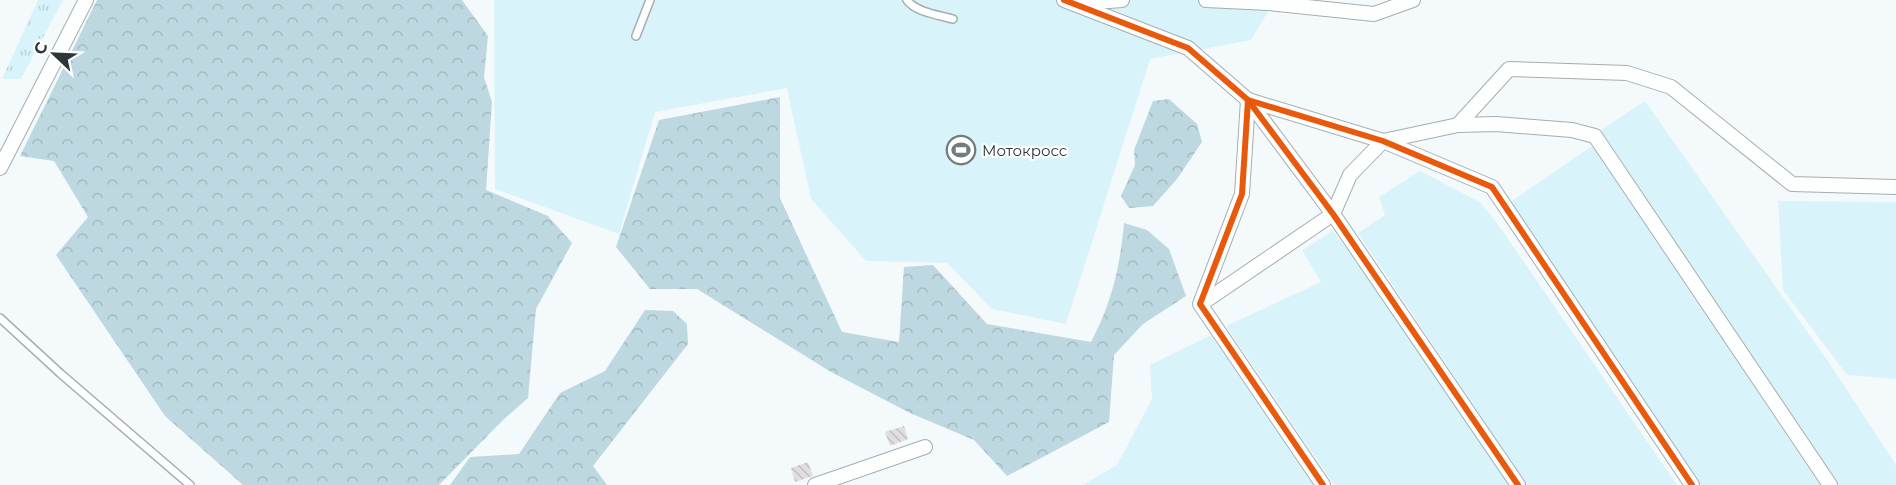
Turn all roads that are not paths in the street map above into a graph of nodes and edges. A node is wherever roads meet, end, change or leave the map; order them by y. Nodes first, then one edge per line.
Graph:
1 (86, 0) edge
2 (650, 0) edge
3 (907, 0) edge
4 (1122, 0) edge
5 (1206, 0) edge
6 (1413, 0) edge
7 (1103, 1) edge
8 (1071, 2) edge
9 (952, 18) dead end
10 (636, 36) dead end
11 (1248, 100) junction
12 (1458, 125) junction
13 (1383, 141) junction
14 (0, 168) edge
15 (1896, 187) edge
16 (1333, 214) junction
17 (1200, 304) junction
18 (0, 318) edge
19 (925, 447) dead end
20 (190, 485) edge
21 (815, 485) edge
22 (1323, 485) edge
23 (1518, 485) edge
24 (1692, 485) edge
25 (1830, 485) edge

1 - 14 street
2 - 10 lane
3 - 9 lane
4 - 7 street
5 - 6 street
7 - 8 street
8 - 11 street
11 - 13 street
11 - 16 street
11 - 17 street
12 - 13 street
12 - 15 street
12 - 25 street
13 - 16 street
13 - 24 street
16 - 17 street
16 - 23 street
17 - 22 street
18 - 20 lane
19 - 21 street

